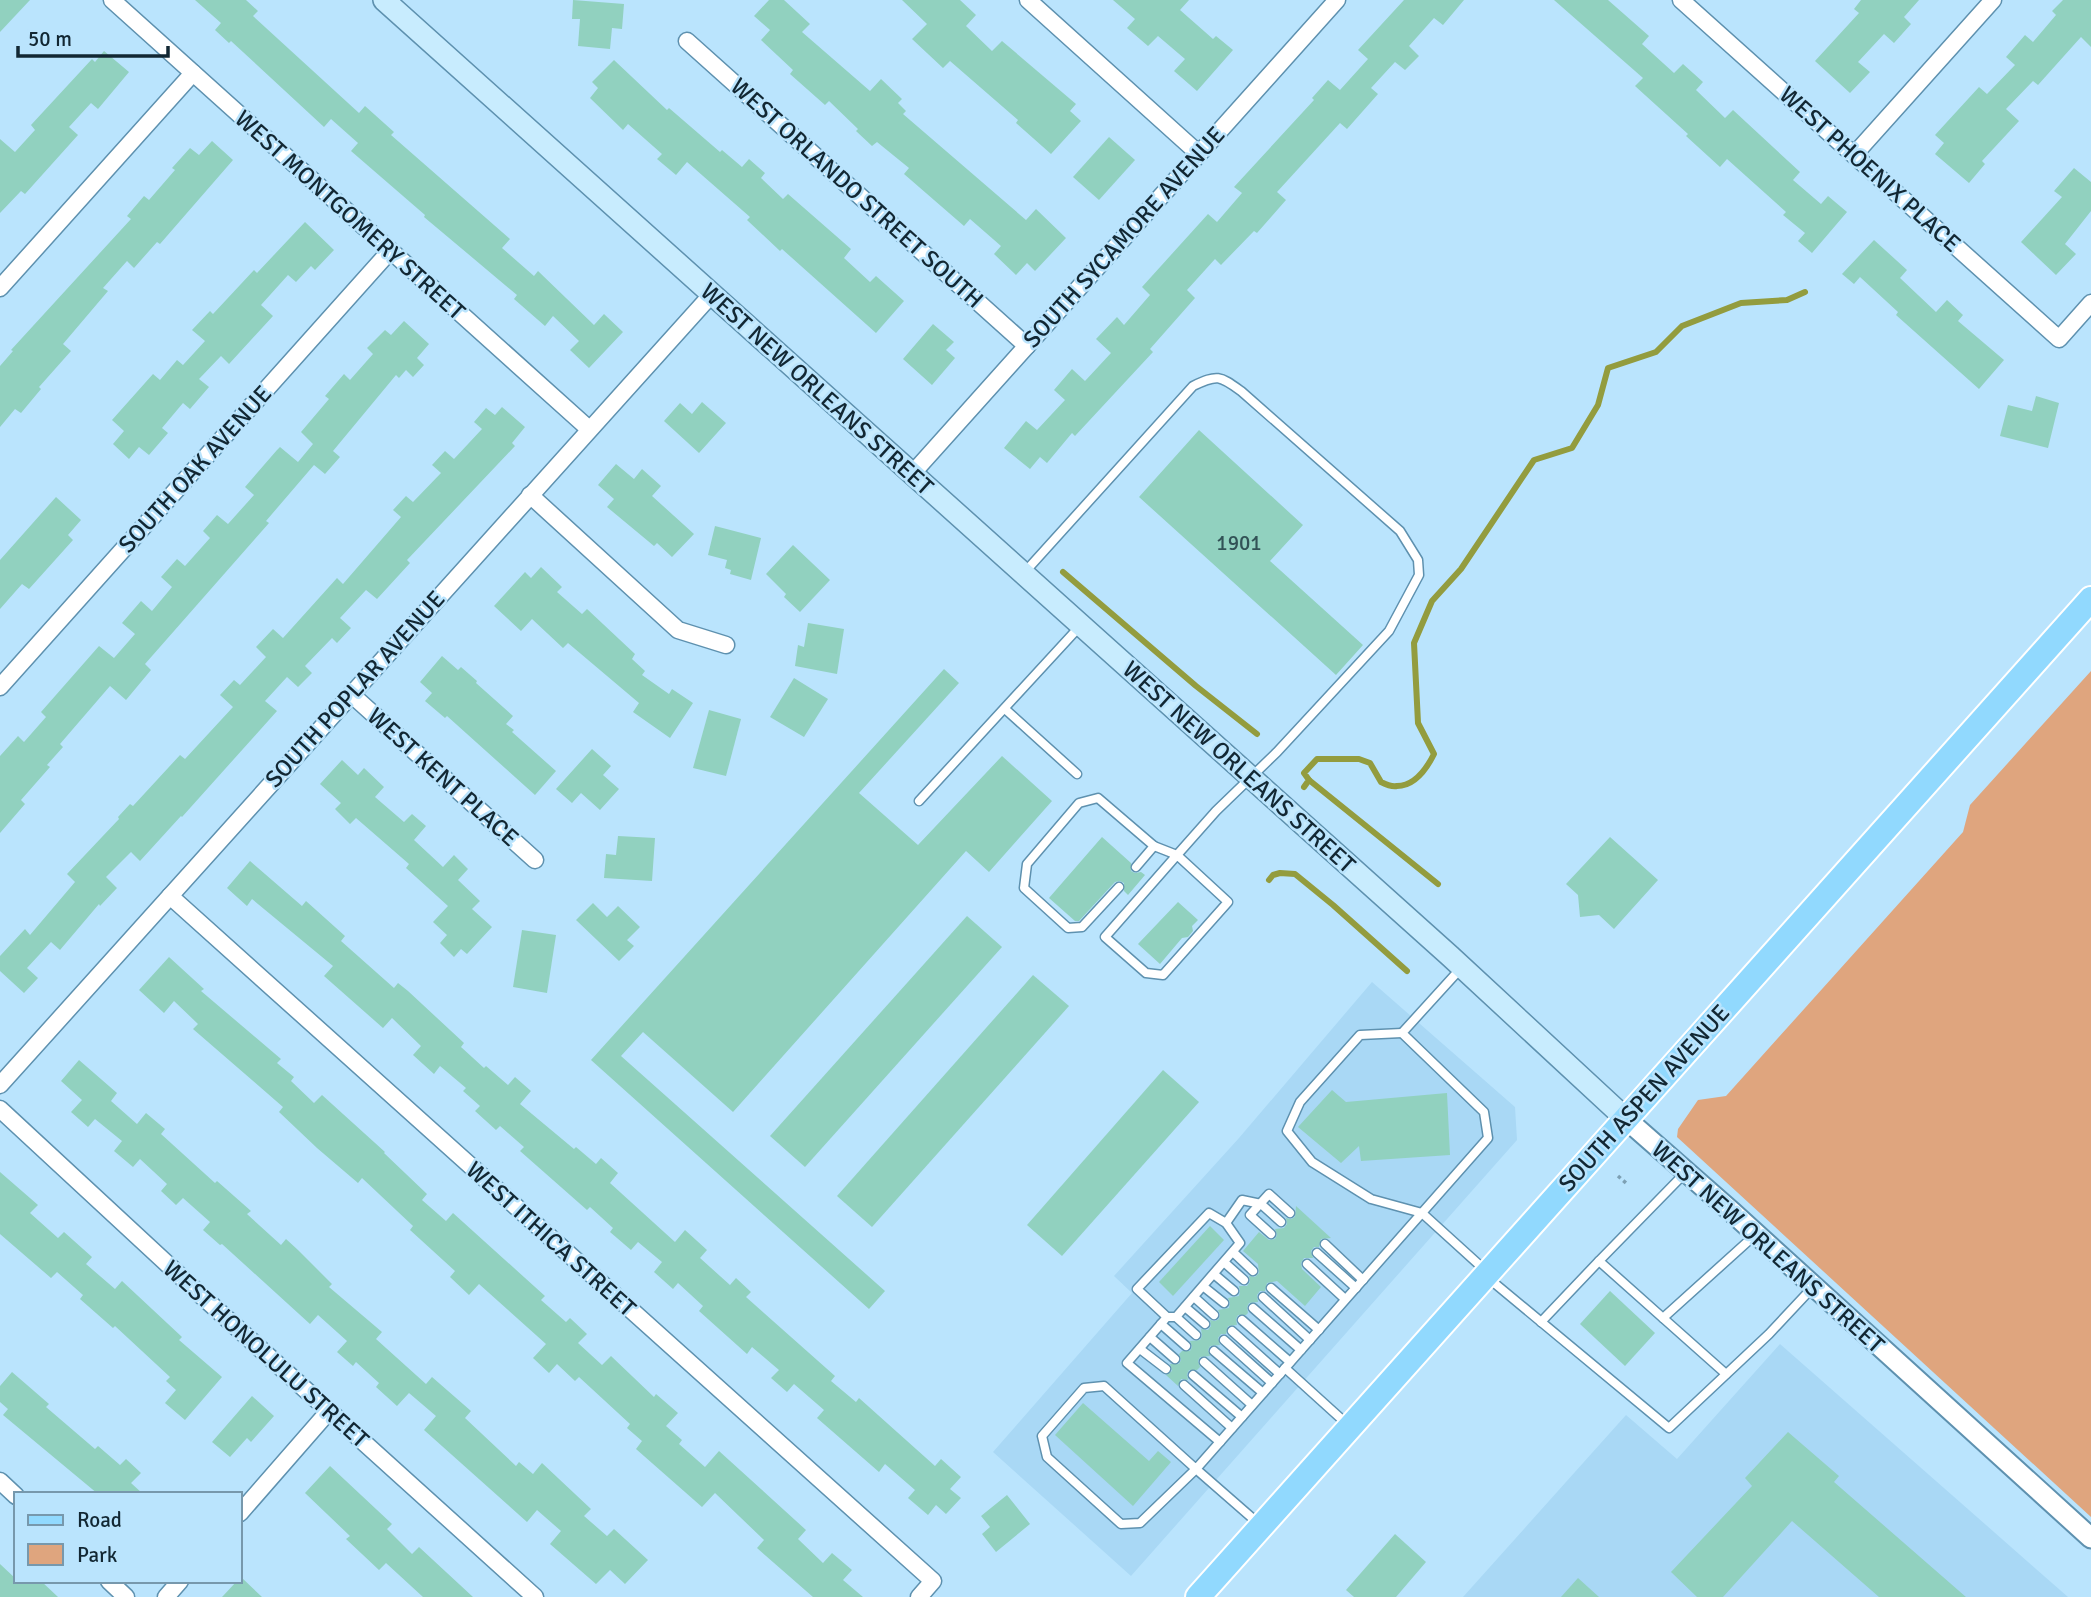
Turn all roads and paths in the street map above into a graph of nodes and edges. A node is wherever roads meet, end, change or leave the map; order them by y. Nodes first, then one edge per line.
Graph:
1 (112, 0) edge
2 (384, 0) edge
3 (1028, 0) edge
4 (1337, 0) edge
5 (1681, 0) edge
6 (1993, 0) edge
7 (687, 41) dead end
8 (193, 73) junction
9 (1199, 154) junction
10 (1854, 155) junction
11 (390, 251) junction
12 (0, 288) edge
13 (712, 294) junction
14 (2091, 303) edge
15 (1027, 346) junction
16 (589, 429) junction
17 (912, 474) junction
18 (530, 495) junction
19 (1023, 573) junction
20 (2091, 599) edge
21 (1081, 625) junction
22 (726, 645) dead end
23 (0, 687) edge
24 (351, 694) junction
25 (1005, 709) junction
26 (1077, 774) dead end
27 (1251, 777) junction
28 (919, 801) dead end
29 (1154, 846) junction
30 (1177, 855) junction
31 (535, 860) dead end
32 (1136, 867) dead end
33 (1119, 887) dead end
34 (170, 896) junction
35 (1462, 967) junction
36 (1402, 1033) junction
37 (0, 1085) edge
38 (0, 1110) edge
39 (1626, 1119) junction
40 (1686, 1172) junction
41 (1618, 1176) dead end
42 (1626, 1183) dead end
43 (1261, 1204) junction
44 (1290, 1213) dead end
45 (1422, 1213) junction
46 (1281, 1222) dead end
47 (1226, 1223) junction
48 (1270, 1234) dead end
49 (1755, 1235) junction
50 (1325, 1244) dead end
51 (1233, 1252) junction
52 (1317, 1252) dead end
53 (1599, 1261) junction
54 (1225, 1263) junction
55 (1307, 1264) dead end
56 (1253, 1270) dead end
57 (1214, 1275) junction
58 (1487, 1275) junction
59 (1244, 1280) dead end
60 (1363, 1280) junction
61 (1204, 1287) junction
62 (1271, 1287) dead end
63 (1813, 1287) junction
64 (1356, 1288) junction
65 (1234, 1291) dead end
66 (1194, 1297) junction
67 (1263, 1297) dead end
68 (1345, 1299) junction
69 (1224, 1303) dead end
70 (1185, 1307) junction
71 (1253, 1308) dead end
72 (1214, 1315) dead end
73 (1663, 1318) junction
74 (1168, 1320) junction
75 (1242, 1320) dead end
76 (1541, 1322) junction
77 (1205, 1324) dead end
78 (1318, 1330) junction
79 (1232, 1331) dead end
80 (1196, 1335) dead end
81 (1150, 1337) junction
82 (1224, 1340) dead end
83 (1310, 1340) junction
84 (1186, 1346) dead end
85 (1140, 1349) junction
86 (1301, 1350) junction
87 (1214, 1351) dead end
88 (1175, 1359) dead end
89 (1204, 1362) dead end
90 (1285, 1368) junction
91 (1166, 1369) dead end
92 (1726, 1374) junction
93 (1193, 1375) dead end
94 (1272, 1383) junction
95 (1184, 1385) dead end
96 (1263, 1393) junction
97 (1252, 1405) junction
98 (329, 1411) junction
99 (1242, 1416) junction
100 (1350, 1427) junction
101 (1232, 1428) junction
102 (1220, 1442) junction
103 (1196, 1469) junction
104 (0, 1481) edge
105 (14, 1494) edge
106 (242, 1511) edge
107 (1261, 1526) junction
108 (2091, 1538) edge
109 (111, 1583) edge
110 (178, 1583) edge
111 (126, 1597) edge
112 (166, 1597) edge
113 (535, 1597) edge
114 (919, 1597) edge
115 (1198, 1597) edge

1 - 8 street, WEST MONTGOMERY STREET
2 - 13 main road, WEST NEW ORLEANS STREET
3 - 9 street
4 - 9 street, SOUTH SYCAMORE AVENUE
5 - 10 street, WEST PHOENIX PLACE
6 - 10 street
7 - 15 street, WEST ORLANDO STREET SOUTH
8 - 11 street, WEST MONTGOMERY STREET
8 - 12 street
9 - 15 street, SOUTH SYCAMORE AVENUE
10 - 14 street, WEST PHOENIX PLACE
11 - 16 street, WEST MONTGOMERY STREET
11 - 23 street, SOUTH OAK AVENUE
13 - 16 street, SOUTH POPLAR AVENUE
13 - 17 main road, WEST NEW ORLEANS STREET
15 - 17 street, SOUTH SYCAMORE AVENUE
16 - 18 street, SOUTH POPLAR AVENUE
17 - 19 main road, WEST NEW ORLEANS STREET
18 - 22 street
18 - 24 street, SOUTH POPLAR AVENUE
19 - 21 main road, WEST NEW ORLEANS STREET
19 - 27 lane
20 - 39 main road, SOUTH ASPEN AVENUE
21 - 25 lane
21 - 27 main road, WEST NEW ORLEANS STREET
24 - 31 street, WEST KENT PLACE
24 - 34 street, SOUTH POPLAR AVENUE
25 - 26 lane
25 - 28 lane
27 - 30 lane
27 - 35 main road, WEST NEW ORLEANS STREET
29 - 30 lane
29 - 32 lane
29 - 33 lane
30 - 30 lane
34 - 37 street, SOUTH POPLAR AVENUE
34 - 114 street, WEST ITHICA STREET
35 - 36 lane
35 - 39 main road, WEST NEW ORLEANS STREET
36 - 45 lane
36 - 45 lane
38 - 98 street, WEST HONOLULU STREET
39 - 40 street, WEST NEW ORLEANS STREET
39 - 58 main road, SOUTH ASPEN AVENUE
40 - 49 street, WEST NEW ORLEANS STREET
40 - 53 lane
41 - 42 path
43 - 44 lane
43 - 46 lane
43 - 47 lane
43 - 48 lane
45 - 58 lane
45 - 60 lane
47 - 51 lane
47 - 74 lane
49 - 63 street, WEST NEW ORLEANS STREET
49 - 73 lane
50 - 60 lane
51 - 54 lane
51 - 56 lane
52 - 64 lane
53 - 73 lane
53 - 76 lane
54 - 57 lane
54 - 59 lane
55 - 68 lane
57 - 61 lane
57 - 65 lane
58 - 76 lane
58 - 100 main road, SOUTH ASPEN AVENUE
60 - 64 lane
61 - 66 lane
61 - 69 lane
62 - 78 lane
63 - 92 lane
63 - 108 street, WEST NEW ORLEANS STREET
64 - 68 lane
66 - 70 lane
66 - 72 lane
67 - 83 lane
68 - 78 lane
70 - 74 lane
70 - 77 lane
71 - 86 lane
73 - 92 lane
74 - 80 lane
74 - 81 lane
74 - 84 lane
75 - 90 lane
76 - 92 lane
78 - 83 lane
79 - 90 lane
81 - 85 lane
81 - 88 lane
82 - 94 lane
83 - 86 lane
85 - 91 lane
85 - 102 lane
86 - 90 lane
87 - 96 lane
89 - 97 lane
90 - 94 lane
90 - 100 lane
93 - 99 lane
94 - 96 lane
95 - 101 lane
96 - 97 lane
97 - 99 lane
98 - 106 street
98 - 113 street, WEST HONOLULU STREET
99 - 101 lane
100 - 107 main road, SOUTH ASPEN AVENUE
101 - 102 lane
102 - 103 lane
103 - 103 lane
103 - 107 lane
104 - 105 street
107 - 115 main road, SOUTH ASPEN AVENUE
109 - 111 street
110 - 112 street

